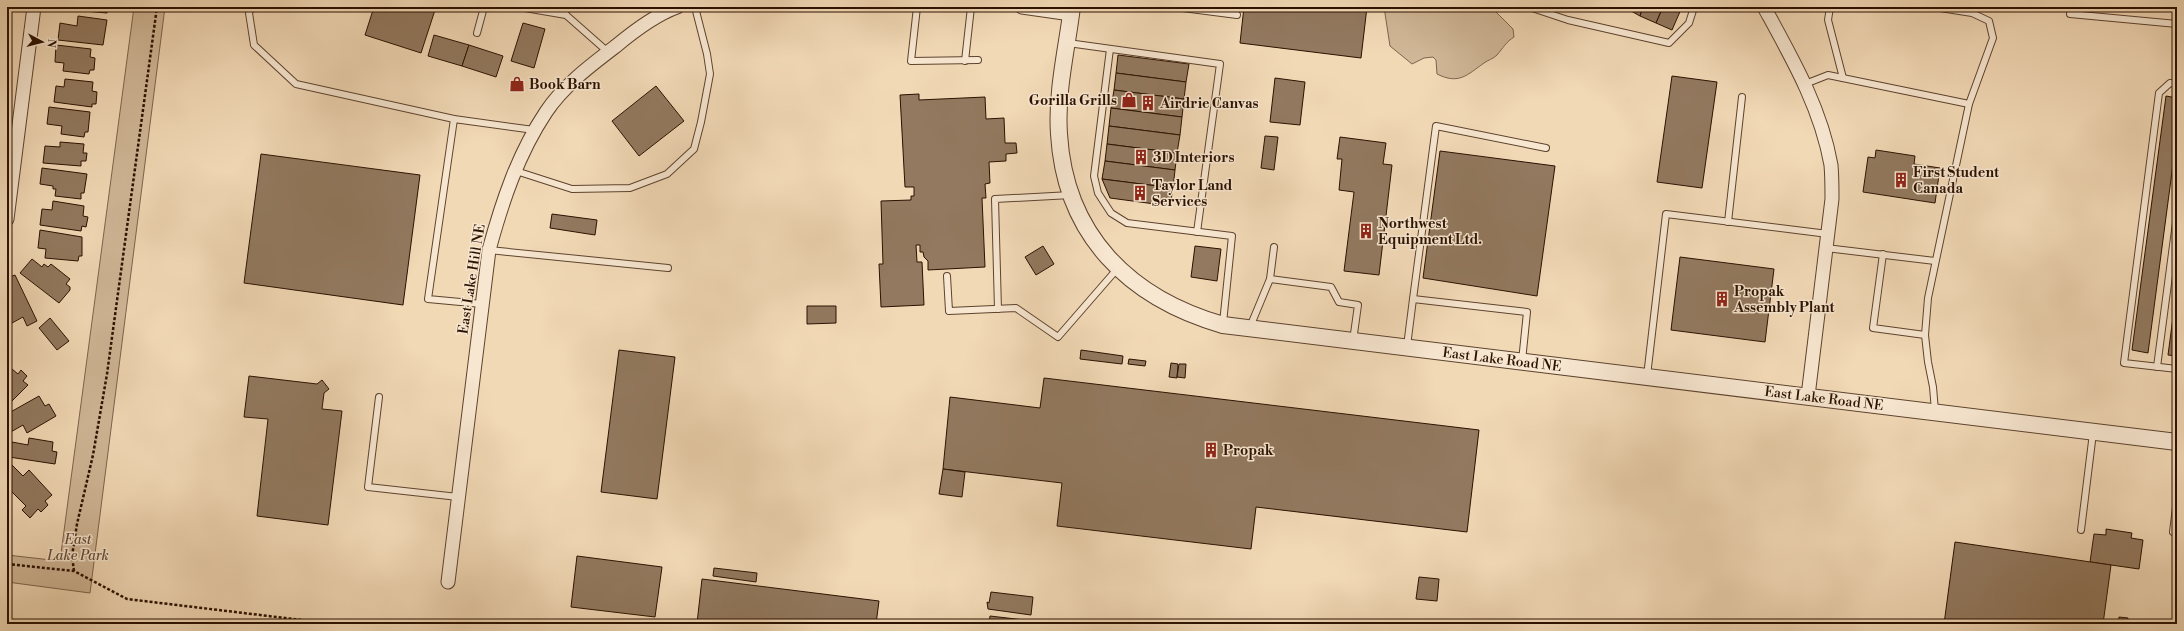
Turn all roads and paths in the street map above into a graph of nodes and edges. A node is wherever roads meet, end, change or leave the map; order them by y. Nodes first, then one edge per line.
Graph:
1 (34, 7) edge
2 (157, 7) edge
3 (252, 7) edge
4 (484, 7) edge
5 (519, 7) edge
6 (560, 7) edge
7 (677, 7) edge
8 (695, 7) edge
9 (917, 7) edge
10 (971, 7) edge
11 (1022, 7) edge
12 (1175, 7) edge
13 (1529, 7) edge
14 (1694, 7) edge
15 (1764, 7) edge
16 (1830, 7) edge
17 (1934, 7) edge
18 (2071, 7) edge
19 (1072, 11) edge
20 (566, 15) junction
21 (1237, 15) dead end
22 (2177, 24) edge
23 (477, 33) dead end
24 (1068, 43) junction
25 (1110, 50) junction
26 (608, 52) junction
27 (965, 60) junction
28 (978, 60) dead end
29 (1843, 78) junction
30 (1805, 84) junction
31 (2177, 84) edge
32 (1742, 97) dead end
33 (1969, 104) junction
34 (454, 119) junction
35 (536, 131) junction
36 (1546, 148) dead end
37 (516, 170) junction
38 (1071, 195) junction
39 (2177, 215) edge
40 (7, 219) edge
41 (1728, 222) junction
42 (1197, 232) junction
43 (1828, 234) junction
44 (1274, 247) dead end
45 (1826, 248) junction
46 (489, 250) junction
47 (1882, 254) junction
48 (1935, 260) junction
49 (668, 268) dead end
50 (1118, 268) junction
51 (948, 276) dead end
52 (1270, 280) junction
53 (1413, 299) junction
54 (482, 304) junction
55 (998, 309) junction
56 (1223, 325) junction
57 (1249, 328) junction
58 (1925, 335) junction
59 (1353, 341) junction
60 (1407, 347) junction
61 (1522, 361) junction
62 (2157, 367) junction
63 (2177, 369) edge
64 (1647, 376) junction
65 (1808, 396) junction
66 (379, 397) dead end
67 (1935, 412) junction
68 (2094, 431) junction
69 (2177, 442) edge
70 (458, 497) junction
71 (2177, 499) edge
72 (2081, 530) dead end
73 (2177, 532) edge
74 (7, 564) edge
75 (74, 571) junction
76 (448, 582) dead end
77 (335, 624) edge

1 - 40 street
2 - 75 path
3 - 34 lane
4 - 23 lane
5 - 20 lane
6 - 20 lane
7 - 26 street, East Lake Hill NE
8 - 37 lane
9 - 27 lane
10 - 27 lane
11 - 19 street
12 - 21 lane
13 - 14 lane
15 - 30 street
16 - 29 lane
17 - 33 lane
18 - 22 lane
19 - 24 street, East Lake Road NE
20 - 26 lane
24 - 25 lane
24 - 38 street, East Lake Road NE
25 - 42 lane
25 - 42 lane
26 - 35 street, East Lake Hill NE
27 - 28 lane
29 - 30 lane
29 - 33 lane
30 - 43 street
31 - 62 lane
32 - 41 lane
33 - 48 lane
34 - 35 lane
34 - 54 lane
35 - 37 street, East Lake Hill NE
36 - 53 lane
37 - 46 street, East Lake Hill NE
38 - 50 street, East Lake Road NE
38 - 55 lane
39 - 62 lane
41 - 43 lane
41 - 64 lane
42 - 56 lane
43 - 45 street
44 - 52 lane
45 - 47 lane
45 - 65 street
46 - 49 lane
46 - 54 street, East Lake Hill NE
47 - 48 lane
47 - 58 lane
48 - 58 lane
50 - 55 lane
50 - 56 street, East Lake Road NE
51 - 55 lane
52 - 57 lane
52 - 59 lane
53 - 60 lane
53 - 61 lane
54 - 70 street, East Lake Hill NE
56 - 57 street, East Lake Road NE
57 - 59 street, East Lake Road NE
58 - 67 lane
59 - 60 street, East Lake Road NE
60 - 61 street, East Lake Road NE
61 - 64 street, East Lake Road NE
62 - 63 lane
64 - 65 street, East Lake Road NE
65 - 67 street, East Lake Road NE
66 - 70 lane
67 - 68 street, East Lake Road NE
68 - 69 street, East Lake Road NE
68 - 72 lane
70 - 76 street, East Lake Hill NE
71 - 73 lane
74 - 75 path
75 - 77 path

